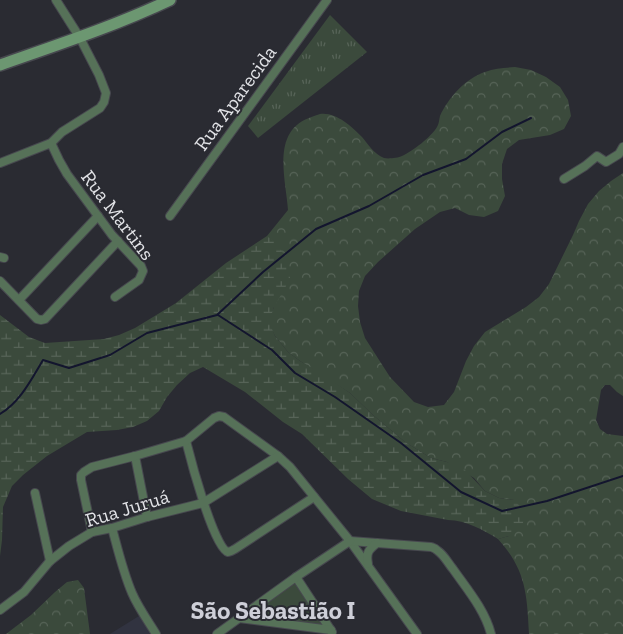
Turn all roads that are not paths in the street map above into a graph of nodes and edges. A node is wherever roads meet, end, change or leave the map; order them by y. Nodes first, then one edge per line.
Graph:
1 (56, 0) edge
2 (170, 0) edge
3 (327, 0) edge
4 (80, 38) junction
5 (0, 65) edge
6 (51, 143) junction
7 (623, 147) edge
8 (0, 163) edge
9 (564, 179) dead end
10 (98, 216) junction
11 (170, 216) dead end
12 (118, 242) junction
13 (0, 281) edge
14 (115, 297) dead end
15 (19, 300) junction
16 (186, 441) junction
17 (135, 456) junction
18 (278, 456) junction
19 (35, 493) dead end
20 (314, 497) junction
21 (203, 503) junction
22 (147, 517) junction
23 (112, 528) junction
24 (92, 532) junction
25 (350, 541) junction
26 (377, 544) junction
27 (50, 561) junction
28 (368, 566) junction
29 (296, 577) junction
30 (0, 610) edge
31 (239, 618) junction
32 (332, 632) edge
33 (156, 634) edge
34 (217, 634) edge
35 (417, 634) edge
36 (491, 634) edge

1 - 4 street
2 - 4 street
3 - 11 street, Rua Aparecida
4 - 5 street
4 - 6 street
6 - 8 street
6 - 10 street, Rua Martins
7 - 9 street
10 - 12 street, Rua Martins
10 - 15 street
12 - 14 street, Rua Martins
12 - 15 street
13 - 15 street
16 - 17 street
16 - 18 street
16 - 21 street
17 - 22 street
17 - 24 street
18 - 20 street
18 - 21 street, Rua Juruá
19 - 27 street
20 - 21 street
20 - 25 street
21 - 22 street, Rua Juruá
22 - 23 street, Rua Juruá
23 - 24 street, Rua Juruá
23 - 33 street
24 - 27 street, Rua Juruá
25 - 26 street
25 - 28 street
25 - 29 street
26 - 28 street
26 - 36 street
27 - 30 street, Rua Juruá
28 - 35 street
29 - 31 street
29 - 32 street
31 - 32 street
31 - 34 street

